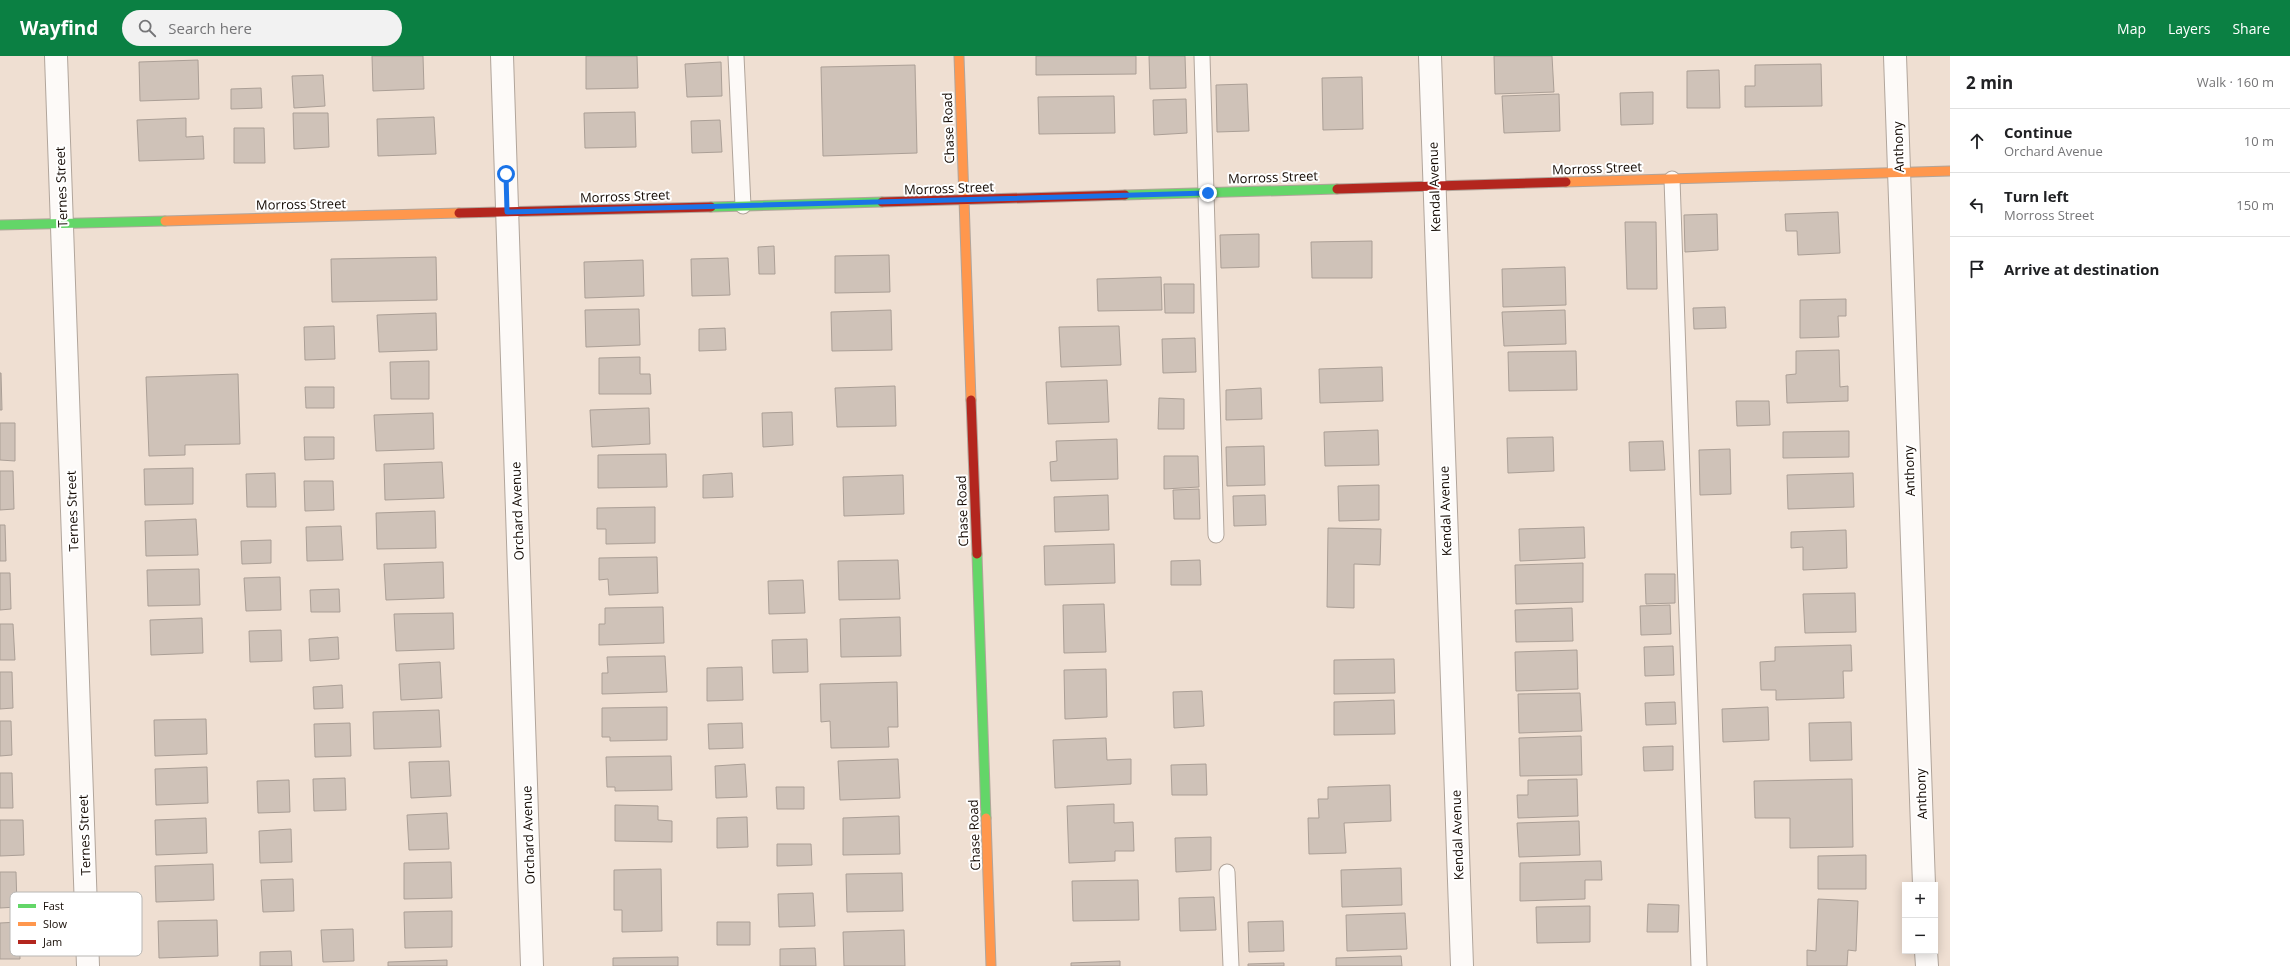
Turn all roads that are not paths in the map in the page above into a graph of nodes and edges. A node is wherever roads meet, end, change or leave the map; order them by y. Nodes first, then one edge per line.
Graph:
1 (56, 56) edge
2 (502, 56) edge
3 (736, 56) edge
4 (959, 56) edge
5 (1202, 56) edge
6 (1430, 56) edge
7 (1895, 56) edge
8 (1950, 171) edge
9 (1899, 172) junction
10 (1672, 179) junction
11 (1434, 185) junction
12 (1208, 193) junction
13 (964, 200) junction
14 (744, 206) junction
15 (507, 212) junction
16 (62, 224) junction
17 (0, 225) edge
18 (1216, 535) dead end
19 (1227, 872) dead end
20 (1924, 882) edge
21 (85, 892) edge
22 (1926, 954) edge
23 (88, 956) edge
24 (88, 966) edge
25 (532, 966) edge
26 (991, 966) edge
27 (1231, 966) edge
28 (1462, 966) edge
29 (1699, 966) edge
30 (1926, 966) edge

1 - 16 street, Ternes Street
2 - 15 street, Orchard Avenue
3 - 14 lane
4 - 13 street, Chase Road
5 - 12 lane
6 - 11 street, Kendal Avenue
7 - 9 street, Anthony
8 - 9 street, Morross Street
9 - 10 street, Morross Street
9 - 20 street, Anthony
10 - 11 street, Morross Street
10 - 29 lane
11 - 12 street, Morross Street
11 - 28 street, Kendal Avenue
12 - 13 street, Morross Street
12 - 18 lane
13 - 14 street, Morross Street
13 - 26 street, Chase Road
14 - 15 street, Morross Street
15 - 16 street, Morross Street
15 - 25 street, Orchard Avenue
16 - 17 street, Morross Street
16 - 21 street, Ternes Street
19 - 27 lane
22 - 30 street
23 - 24 street, Ternes Street

